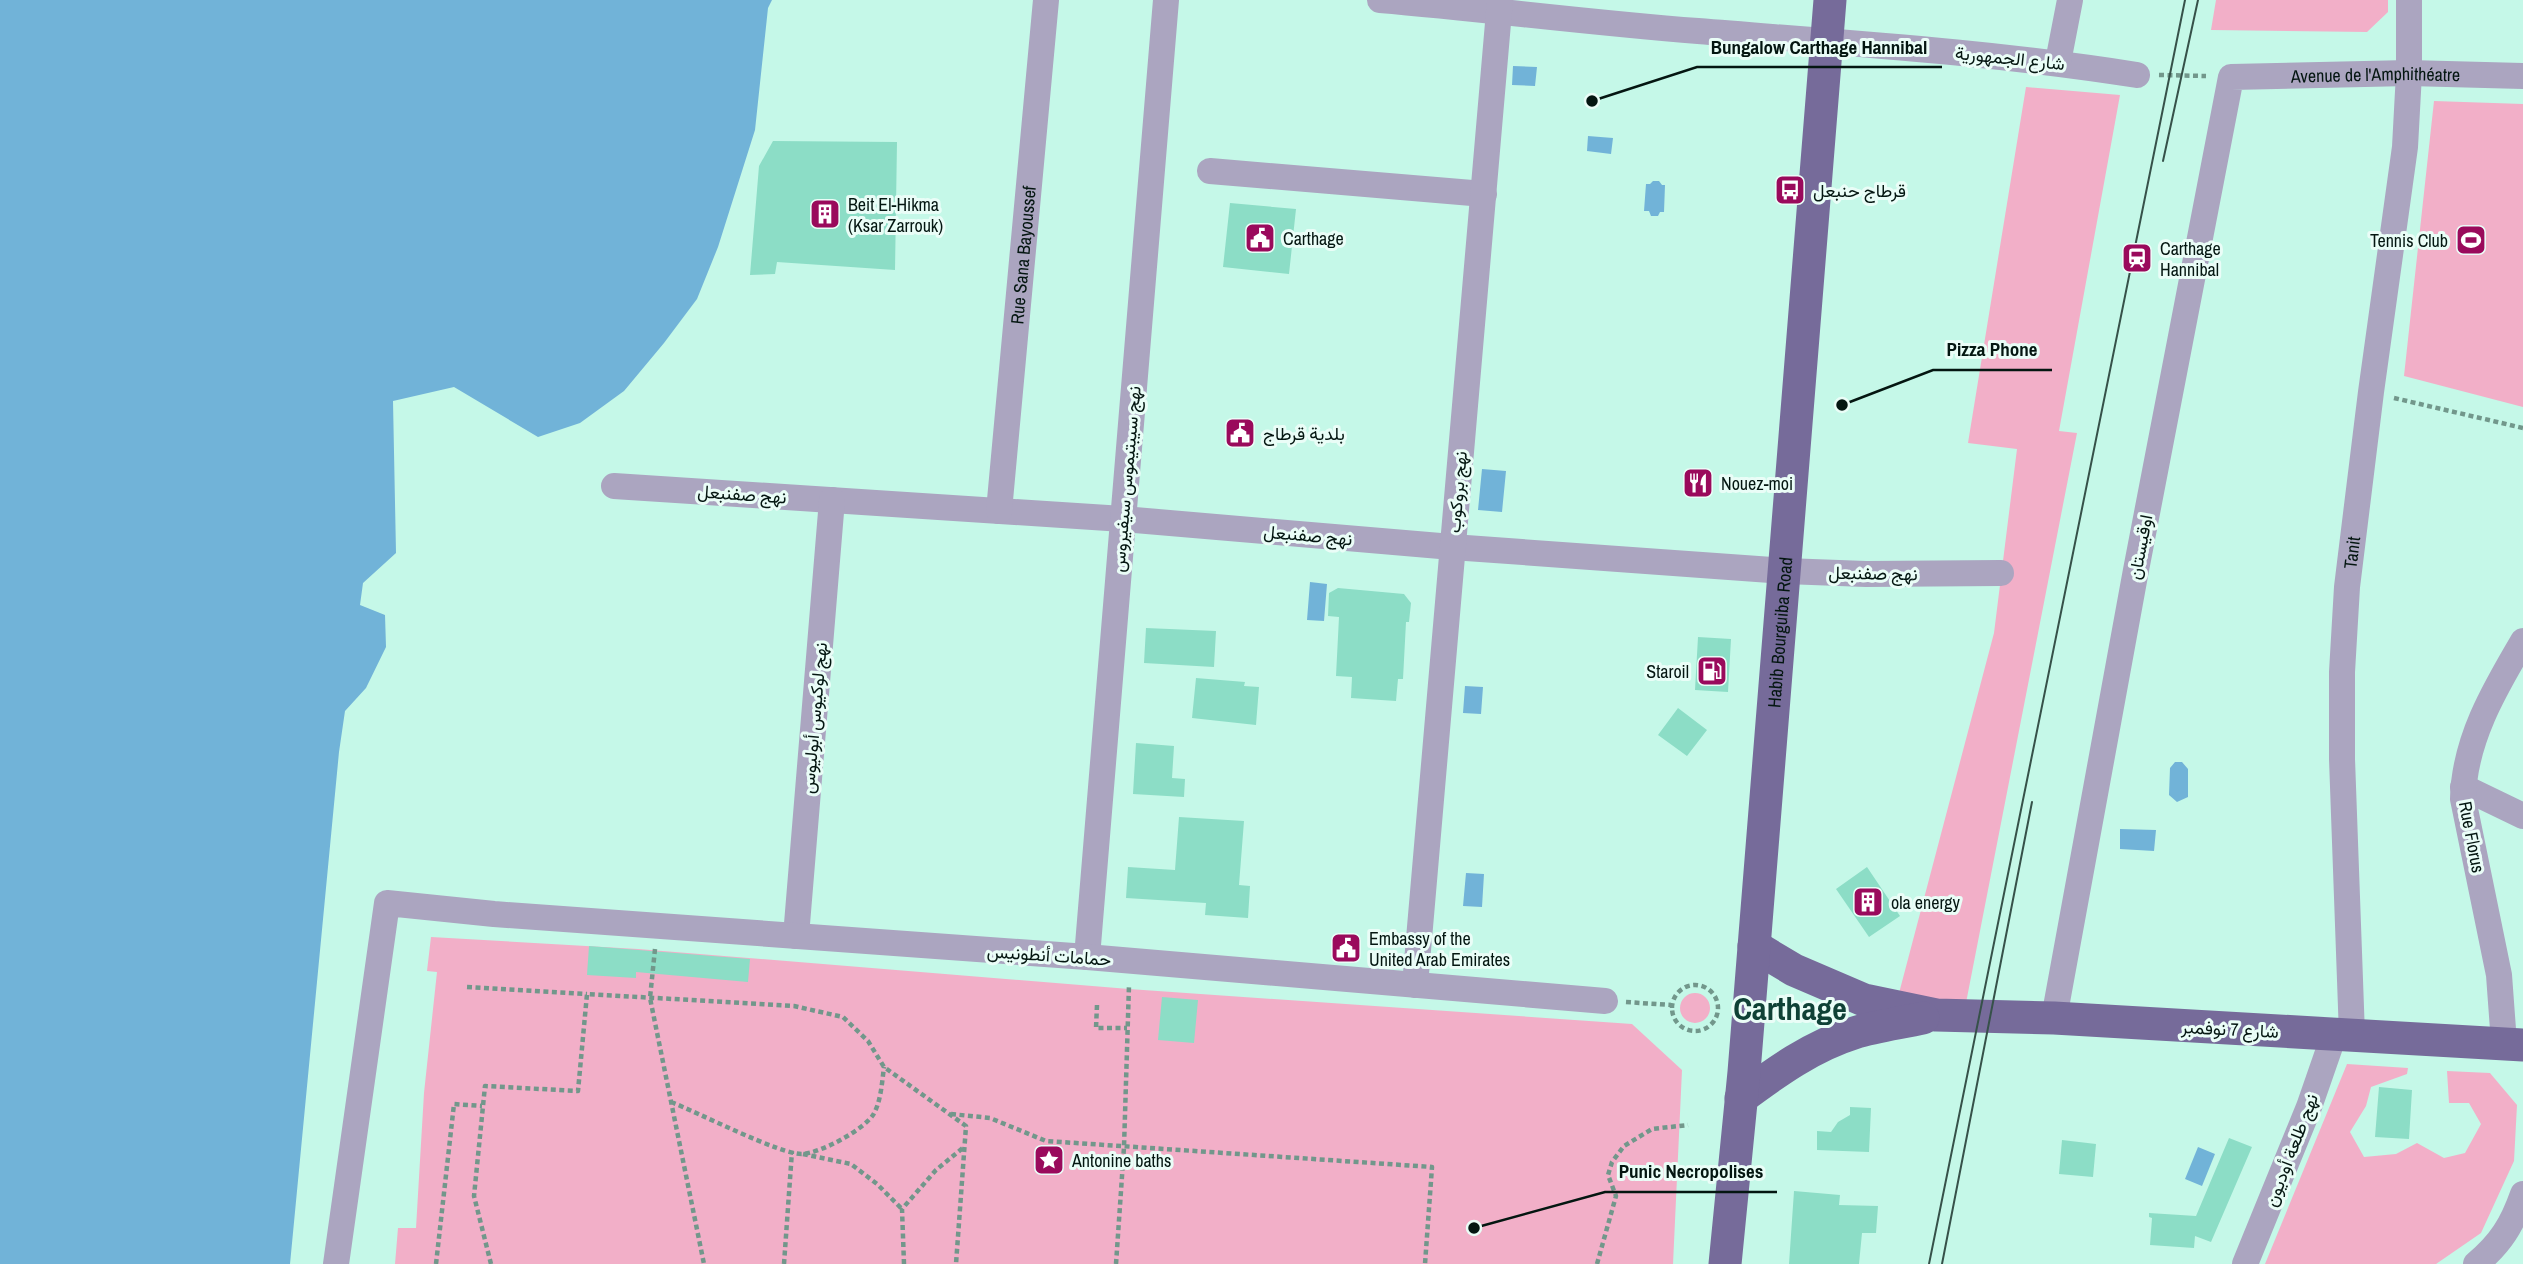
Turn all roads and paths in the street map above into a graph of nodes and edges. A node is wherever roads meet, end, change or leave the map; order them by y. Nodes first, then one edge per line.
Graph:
1 (1046, 0) edge
2 (1166, 0) edge
3 (1380, 0) edge
4 (1830, 0) edge
5 (2070, 0) edge
6 (2409, 0) edge
7 (1500, 5) edge
8 (1826, 40) junction
9 (2058, 62) junction
10 (2409, 73) junction
11 (2137, 75) joint
12 (2523, 76) edge
13 (2231, 77) junction
14 (1210, 171) dead end
15 (1483, 194) junction
16 (2371, 392) junction
17 (2523, 428) edge
18 (614, 486) dead end
19 (832, 500) junction
20 (999, 511) junction
21 (1122, 519) junction
22 (1452, 547) junction
23 (1786, 571) junction
24 (2001, 573) dead end
25 (2523, 641) edge
26 (2463, 787) junction
27 (2523, 816) edge
28 (796, 936) junction
29 (1754, 946) junction
30 (655, 951) dead end
31 (1087, 957) junction
32 (1415, 985) junction
33 (467, 987) dead end
34 (1129, 989) dead end
35 (587, 994) junction
36 (650, 998) junction
37 (1605, 1001) joint
38 (1097, 1005) dead end
39 (1671, 1005) junction
40 (1936, 1016) junction
41 (2054, 1018) junction
42 (1127, 1028) junction
43 (2343, 1035) junction
44 (2514, 1044) edge
45 (884, 1068) junction
46 (1741, 1098) junction
47 (671, 1101) junction
48 (482, 1106) junction
49 (948, 1114) junction
50 (1688, 1125) dead end
51 (964, 1147) junction
52 (1124, 1147) junction
53 (792, 1151) junction
54 (802, 1154) junction
55 (2523, 1194) edge
56 (902, 1209) junction
57 (2491, 1259) edge
58 (336, 1264) edge
59 (436, 1264) edge
60 (491, 1264) edge
61 (704, 1264) edge
62 (784, 1264) edge
63 (904, 1264) edge
64 (956, 1264) edge
65 (1116, 1264) edge
66 (1424, 1264) edge
67 (1597, 1264) edge
68 (1724, 1264) edge
69 (2245, 1264) edge

1 - 20 street, Rue Sana Bayoussef
2 - 21 street, نهج سيبتيموس سيفيروس
3 - 7 street, شارع الجمهورية
4 - 8 main road, Habib Bourguiba Road
5 - 9 street
6 - 10 street, Tanit
7 - 8 street, شارع الجمهورية
7 - 15 street, نهج بروكوب
8 - 9 street, شارع الجمهورية
8 - 23 main road, Habib Bourguiba Road
9 - 11 street, شارع الجمهورية
10 - 12 street, Avenue de l'Amphithéatre
10 - 13 street, Avenue de l'Amphithéatre
10 - 16 street, Tanit
11 - 13 path
13 - 41 street, اوقيستان
14 - 15 street
15 - 22 street, نهج بروكوب
16 - 17 path
16 - 43 street, Tanit
18 - 19 street, نهج صفنبعل
19 - 20 street, نهج صفنبعل
19 - 28 street, نهج لوكيوس أبوليوس
20 - 21 street, نهج صفنبعل
21 - 22 street, نهج صفنبعل
21 - 31 street, نهج سيبتيموس سيفيروس
22 - 23 street, نهج صفنبعل
22 - 32 street, نهج بروكوب
23 - 24 street, نهج صفنبعل
23 - 29 main road, Habib Bourguiba Road
25 - 26 street, Rue Florus
26 - 27 street
26 - 44 street, Rue Florus
28 - 31 street, حمامات أنطونيس
28 - 58 street, حمامات أنطونيس
29 - 40 main road, شارع 7 نوفمبر
29 - 46 main road, Habib Bourguiba Road
30 - 36 path
31 - 32 street, حمامات أنطونيس
32 - 37 street, حمامات أنطونيس
33 - 35 path
34 - 42 path
35 - 36 path
35 - 48 path
36 - 45 path
36 - 47 path
37 - 39 path
38 - 42 path
39 - 39 path
40 - 41 main road, شارع 7 نوفمبر
40 - 46 main road, شارع 7 نوفمبر
41 - 43 main road, شارع 7 نوفمبر
42 - 52 path
43 - 44 main road, شارع 7 نوفمبر
43 - 69 street, نهج طلعة أوديون
45 - 49 path
45 - 54 path
46 - 68 main road, Habib Bourguiba Road
47 - 53 path
47 - 61 path
48 - 59 path
48 - 60 path
49 - 51 path
49 - 52 path
50 - 67 path
51 - 56 path
51 - 64 path
52 - 65 path
52 - 66 path
53 - 54 path
53 - 62 path
54 - 56 path
55 - 57 street
56 - 63 path

